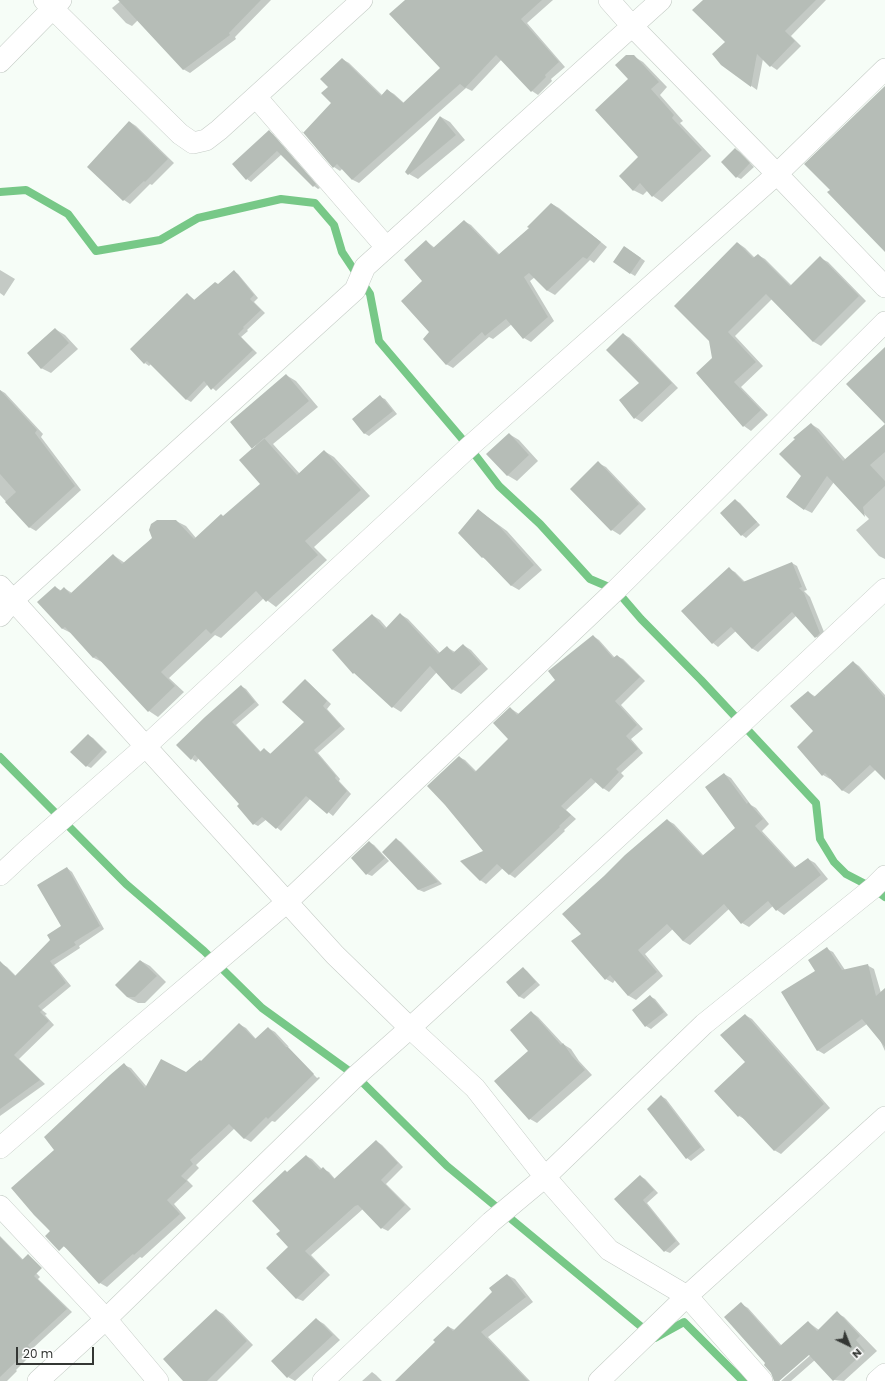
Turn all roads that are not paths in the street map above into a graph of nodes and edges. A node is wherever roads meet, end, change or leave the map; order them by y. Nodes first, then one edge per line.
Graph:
1 (362, 0) edge
2 (609, 0) edge
3 (661, 0) edge
4 (52, 3) edge
5 (632, 26) junction
6 (0, 62) edge
7 (885, 69) edge
8 (256, 97) junction
9 (777, 174) junction
10 (386, 248) junction
11 (885, 287) edge
12 (885, 322) edge
13 (885, 589) edge
14 (6, 593) edge
15 (0, 616) edge
16 (146, 746) junction
17 (0, 875) edge
18 (885, 876) edge
19 (287, 902) junction
20 (410, 1028) junction
21 (885, 1117) edge
22 (0, 1148) edge
23 (545, 1178) junction
24 (0, 1206) edge
25 (687, 1296) junction
26 (106, 1319) junction
27 (885, 1374) edge
28 (38, 1381) edge
29 (158, 1381) edge
30 (323, 1381) edge
31 (599, 1381) edge
32 (762, 1381) edge
33 (877, 1381) edge

1 - 8 street
2 - 5 street
3 - 5 street
4 - 6 street
4 - 8 street
5 - 9 street
5 - 10 street
7 - 9 street
8 - 10 street
9 - 11 street
9 - 16 street
10 - 14 street
12 - 19 street
13 - 20 street
14 - 15 street
14 - 16 street
16 - 17 street
16 - 19 street
18 - 23 street
19 - 20 street
19 - 22 street
20 - 23 street
20 - 26 street
21 - 25 street
23 - 25 street
23 - 30 street
24 - 26 street
25 - 31 street
25 - 32 street
26 - 28 street
26 - 29 street
27 - 33 street

